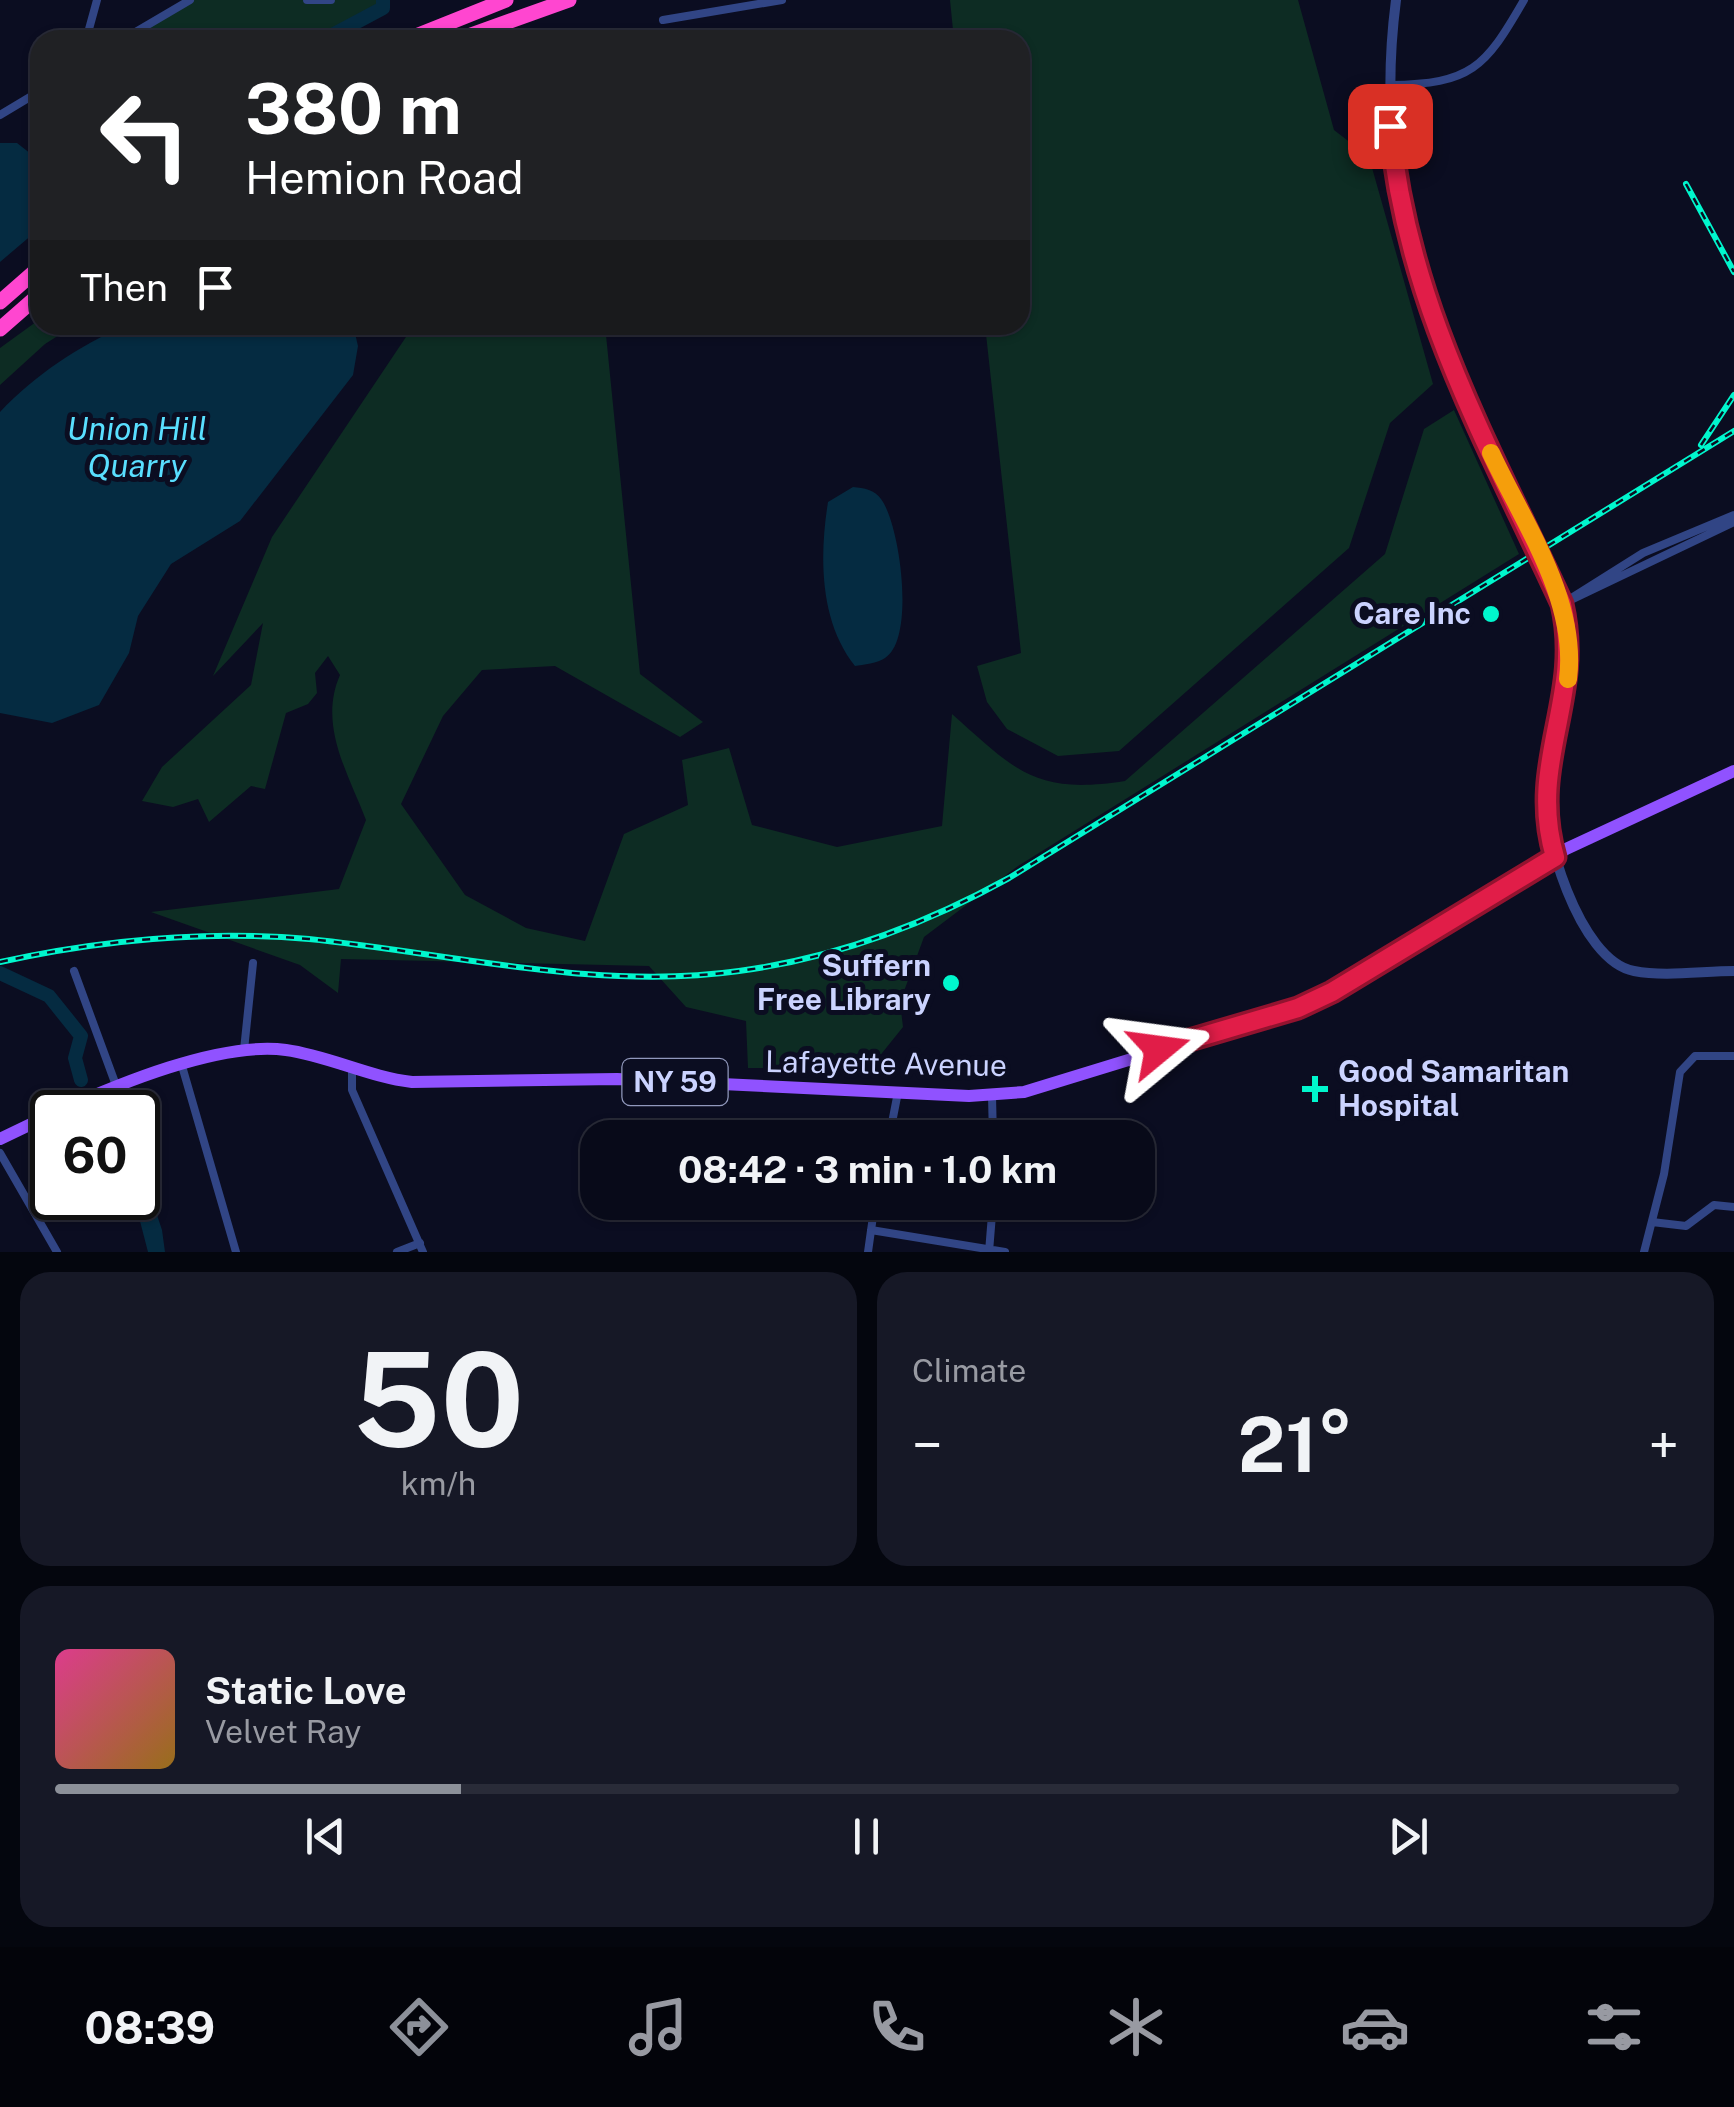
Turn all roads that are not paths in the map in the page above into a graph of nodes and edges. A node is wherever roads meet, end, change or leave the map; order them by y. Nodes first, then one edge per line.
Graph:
1 (96, 0) edge
2 (190, 0) edge
3 (306, 0) edge
4 (330, 0) edge
5 (506, 0) edge
6 (569, 0) edge
7 (782, 0) edge
8 (1396, 0) edge
9 (1524, 0) edge
10 (663, 20) dead end
11 (88, 30) edge
12 (139, 30) edge
13 (431, 30) edge
14 (486, 30) edge
15 (1390, 85) junction
16 (30, 97) edge
17 (0, 115) edge
18 (30, 276) edge
19 (0, 302) edge
20 (30, 303) edge
21 (0, 329) edge
22 (1734, 518) edge
23 (1562, 604) junction
24 (1734, 770) edge
25 (1555, 857) junction
26 (253, 963) dead end
27 (74, 971) dead end
28 (1734, 971) edge
29 (244, 1050) junction
30 (1734, 1056) edge
31 (182, 1066) junction
32 (352, 1068) junction
33 (117, 1088) junction
34 (112, 1090) edge
35 (898, 1092) junction
36 (992, 1096) junction
37 (893, 1120) edge
38 (993, 1120) edge
39 (30, 1125) edge
40 (0, 1139) edge
41 (0, 1154) edge
42 (1734, 1206) edge
43 (872, 1220) edge
44 (992, 1220) edge
45 (1652, 1222) junction
46 (871, 1230) junction
47 (422, 1248) edge
48 (989, 1251) edge
49 (57, 1252) edge
50 (236, 1252) edge
51 (397, 1252) edge
52 (868, 1252) edge
53 (1005, 1252) edge
54 (1644, 1252) edge

1 - 11 street
2 - 12 street
3 - 4 street
5 - 13 highway
6 - 14 highway
7 - 10 street
8 - 15 street
9 - 15 street
15 - 23 street, bridge
16 - 17 street
18 - 19 highway
20 - 21 highway
22 - 23 street
23 - 25 street
24 - 25 main road, NY 59
25 - 28 street
25 - 36 main road, Lafayette Avenue / NY 59
26 - 29 street
27 - 33 street
29 - 31 main road, Lafayette Avenue / NY 59
29 - 32 main road, Lafayette Avenue / NY 59
30 - 45 street
31 - 33 main road, Lafayette Avenue / NY 59
31 - 50 street
32 - 35 main road, Lafayette Avenue / NY 59
32 - 47 street
33 - 34 main road, Lafayette Avenue / NY 59
35 - 36 main road, Lafayette Avenue / NY 59
35 - 37 street
36 - 38 street
39 - 40 main road, Lafayette Avenue / NY 59
41 - 49 street
42 - 45 street
43 - 46 street
44 - 48 street
45 - 54 street
46 - 48 street
46 - 52 street
47 - 51 street
48 - 53 street

